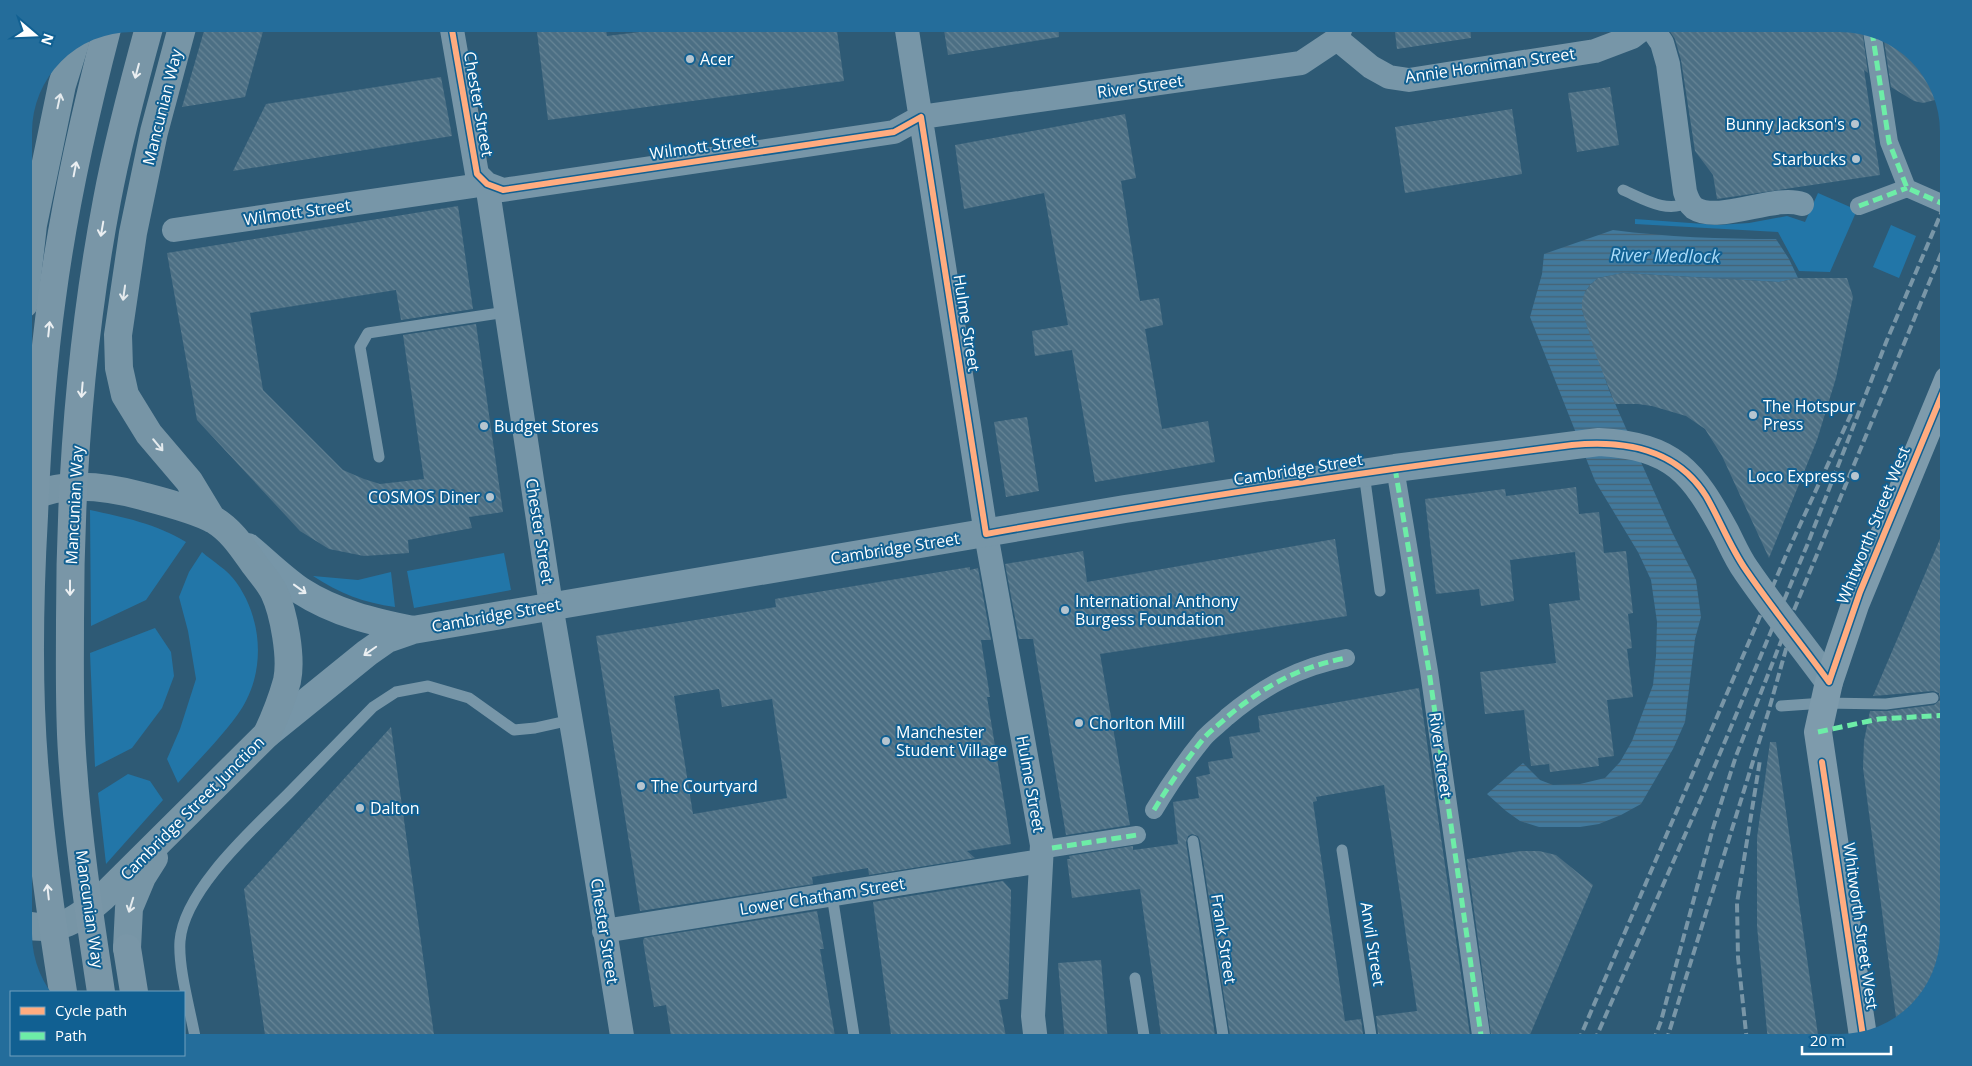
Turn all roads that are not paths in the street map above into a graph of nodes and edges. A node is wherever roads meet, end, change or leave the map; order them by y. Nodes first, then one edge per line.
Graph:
1 (148, 32) edge
2 (181, 32) edge
3 (452, 32) edge
4 (907, 32) edge
5 (1339, 32) edge
6 (1341, 32) edge
7 (1639, 32) edge
8 (1654, 32) edge
9 (105, 37) edge
10 (1873, 39) edge
11 (72, 53) edge
12 (921, 117) junction
13 (487, 184) junction
14 (1907, 188) junction
15 (1623, 190) dead end
16 (1689, 202) junction
17 (1939, 202) edge
18 (1802, 204) dead end
19 (1860, 206) dead end
20 (33, 224) edge
21 (174, 230) dead end
22 (506, 312) junction
23 (1939, 401) edge
24 (379, 457) dead end
25 (1395, 468) junction
26 (1364, 473) junction
27 (33, 495) edge
28 (212, 519) junction
29 (33, 521) edge
30 (986, 534) junction
31 (235, 536) junction
32 (1380, 591) dead end
33 (551, 605) junction
34 (413, 630) junction
35 (1346, 658) dead end
36 (1827, 693) junction
37 (1933, 698) dead end
38 (1781, 706) dead end
39 (571, 720) junction
40 (267, 734) junction
41 (33, 741) edge
42 (1154, 810) dead end
43 (170, 831) junction
44 (1137, 835) dead end
45 (1193, 841) dead end
46 (1342, 850) dead end
47 (1046, 855) junction
48 (832, 895) junction
49 (33, 925) edge
50 (604, 931) junction
51 (1135, 978) dead end
52 (63, 991) edge
53 (101, 991) edge
54 (134, 991) edge
55 (1862, 1031) edge
56 (195, 1034) edge
57 (622, 1034) edge
58 (854, 1034) edge
59 (1035, 1034) edge
60 (1144, 1034) edge
61 (1223, 1034) edge
62 (1371, 1034) edge
63 (1481, 1034) edge

1 -> 53 highway, Mancunian Way, bridge
2 -> 28 highway, Mancunian Way
3 - 13 street, Chester Street
4 - 12 street, Hulme Street
5 - 12 street, River Street
6 - 7 street, Annie Horniman Street
8 - 16 street, Annie Horniman Street
29 -> 9 highway, bridge
10 - 14 street
20 -> 11 highway
12 - 13 street, Wilmott Street
12 - 30 street, Hulme Street
13 - 21 street, Wilmott Street
13 - 22 street, Chester Street
14 - 17 street
14 - 19 street
15 - 16 lane
16 - 18 street
22 - 24 lane
22 - 33 street, Chester Street
23 - 36 main road, Whitworth Street West
25 - 26 street, Cambridge Street
25 - 36 street, Cambridge Street
25 - 63 street, River Street
26 - 30 street, Cambridge Street
26 - 32 lane
27 - 28 highway, Cambridge Street Junction
28 - 31 highway, Cambridge Street Junction
30 - 33 street, Cambridge Street
30 - 47 street, Hulme Street
31 -> 34 street, Cambridge Street
31 - 40 highway, Cambridge Street Junction
33 - 34 street, Cambridge Street
33 - 39 street, Chester Street
34 -> 40 street, Cambridge Street
35 - 42 street
36 - 37 lane
36 - 38 lane
36 - 55 main road, Whitworth Street West
39 - 50 street, Chester Street
39 - 56 lane
40 - 43 highway, Cambridge Street Junction
52 -> 41 highway, bridge
43 - 49 highway, Cambridge Street Junction
43 -> 54 highway
44 - 47 street, Lower Chatham Street
45 - 61 lane, Frank Street
46 - 62 lane, Anvil Street
47 - 48 street, Lower Chatham Street
47 - 59 street, Hulme Street
48 - 50 street, Lower Chatham Street
48 - 58 lane
50 - 57 street, Chester Street
51 - 60 lane

